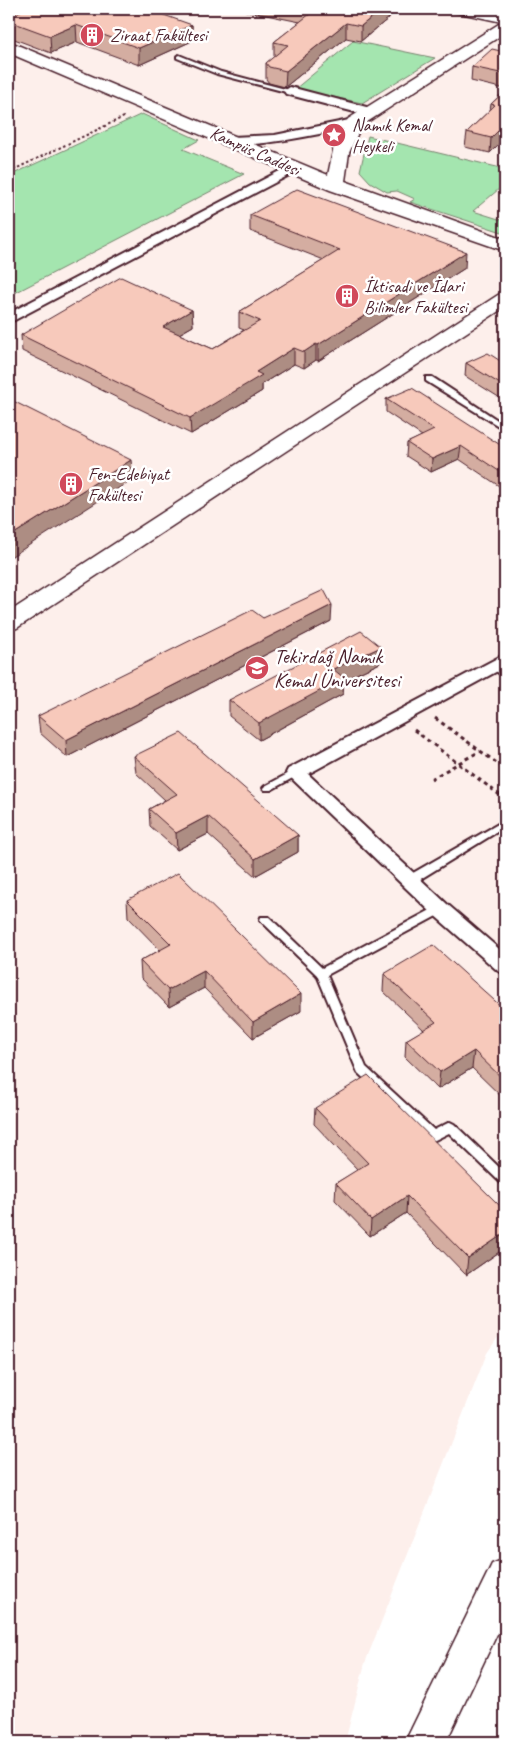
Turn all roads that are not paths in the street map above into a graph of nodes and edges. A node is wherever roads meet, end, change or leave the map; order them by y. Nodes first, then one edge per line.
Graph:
1 (460, 9) edge
2 (505, 18) edge
3 (505, 26) edge
4 (9, 47) edge
5 (178, 57) dead end
6 (290, 91) joint
7 (370, 112) junction
8 (354, 123) junction
9 (233, 141) junction
10 (293, 168) junction
11 (336, 186) junction
12 (505, 245) edge
13 (505, 299) edge
14 (9, 319) edge
15 (428, 379) dead end
16 (505, 428) edge
17 (9, 623) edge
18 (501, 667) edge
19 (295, 773) junction
20 (268, 788) dead end
21 (505, 823) edge
22 (410, 880) junction
23 (440, 909) junction
24 (265, 920) dead end
25 (505, 966) edge
26 (321, 974) junction
27 (505, 1180) edge
28 (505, 1577) edge
29 (425, 1742) edge

1 - 2 street
3 - 7 street
4 - 9 street, Kampüs Caddesi
5 - 6 lane
6 - 7 street
7 - 8 street
8 - 9 street
8 - 11 street
9 - 10 street, Kampüs Caddesi
10 - 11 street, Kampüs Caddesi
10 - 14 street
11 - 12 street, Kampüs Caddesi
13 - 17 street
15 - 16 lane
18 - 19 street
19 - 20 lane
19 - 22 street
21 - 22 lane
22 - 23 street
23 - 25 street
23 - 26 lane
24 - 26 lane
26 - 27 lane
28 - 29 street

